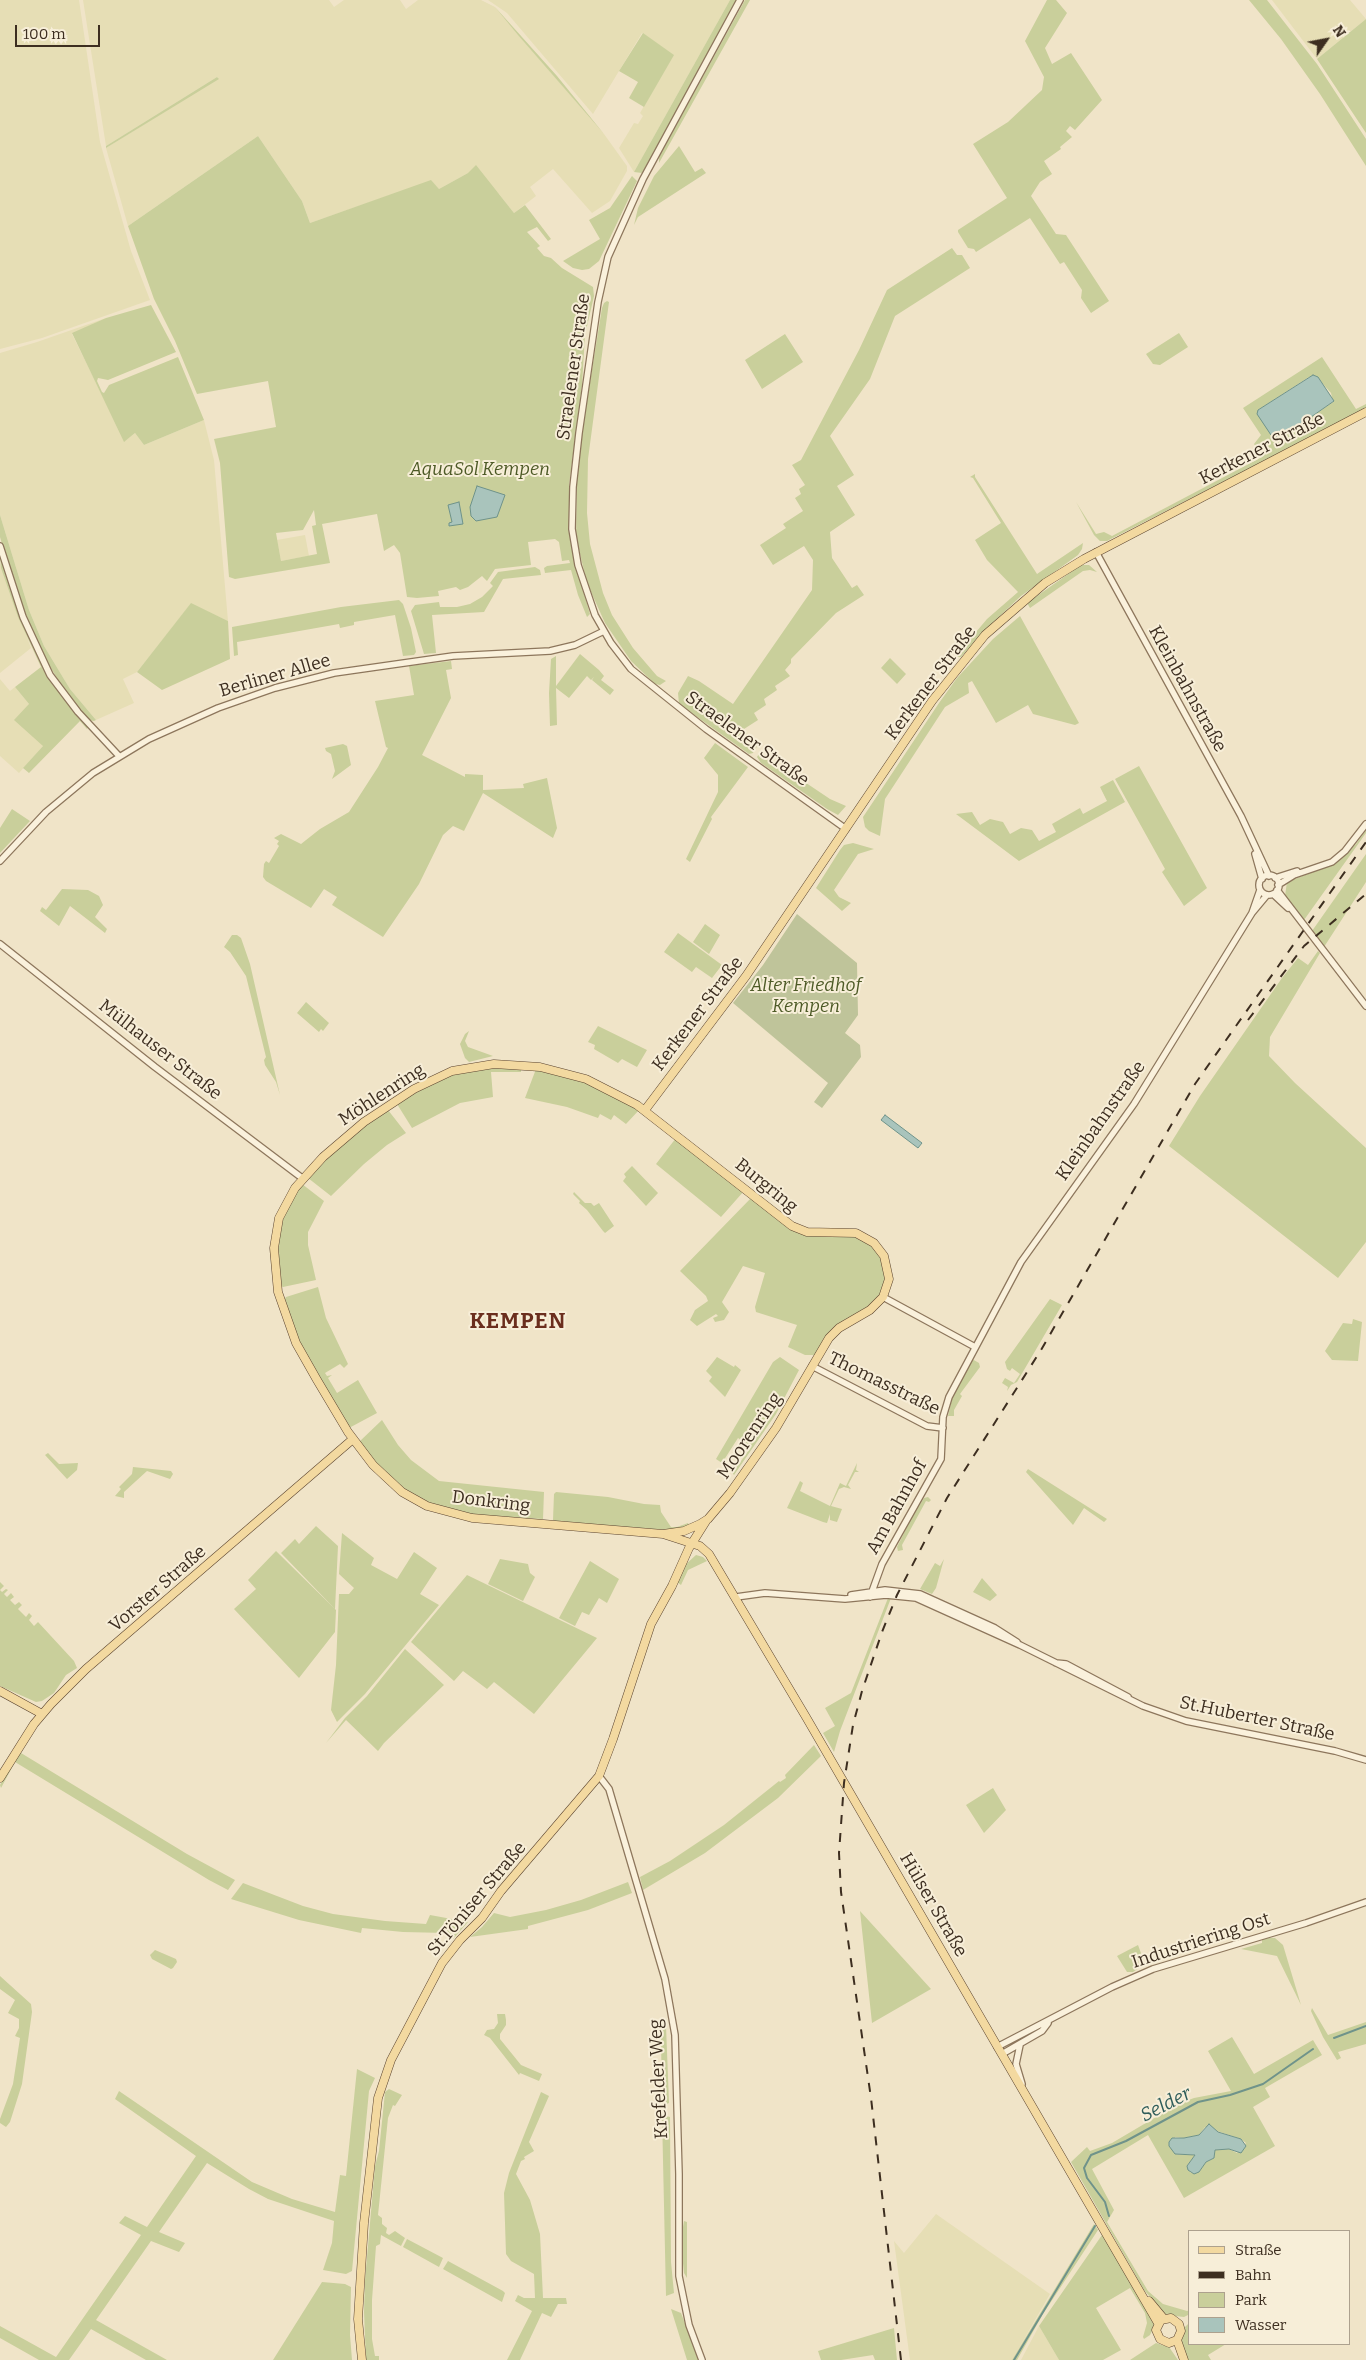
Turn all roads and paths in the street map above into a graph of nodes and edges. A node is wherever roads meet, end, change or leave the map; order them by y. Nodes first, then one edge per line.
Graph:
1 (740, 0) edge
2 (1366, 412) edge
3 (0, 546) edge
4 (1096, 552) junction
5 (604, 630) junction
6 (119, 756) junction
7 (1366, 824) edge
8 (846, 829) junction
9 (1252, 840) junction
10 (0, 861) edge
11 (1312, 869) junction
12 (1272, 877) junction
13 (1262, 879) junction
14 (1260, 890) junction
15 (1274, 891) junction
16 (1252, 913) junction
17 (0, 944) edge
18 (1366, 1006) edge
19 (645, 1110) junction
20 (302, 1178) junction
21 (883, 1297) junction
22 (976, 1347) junction
23 (812, 1366) junction
24 (943, 1428) junction
25 (353, 1439) junction
26 (708, 1519) junction
27 (663, 1534) junction
28 (692, 1543) junction
29 (870, 1594) junction
30 (736, 1597) junction
31 (0, 1692) edge
32 (42, 1714) junction
33 (1366, 1760) edge
34 (598, 1776) junction
35 (0, 1778) edge
36 (1366, 1902) edge
37 (1051, 2020) junction
38 (1020, 2045) junction
39 (997, 2047) junction
40 (1002, 2054) junction
41 (1026, 2096) junction
42 (1161, 2321) junction
43 (1173, 2341) junction
44 (362, 2360) edge
45 (702, 2360) edge
46 (1180, 2360) edge
47 (1184, 2360) edge

1 - 5 street, Straelener Straße
2 - 4 main road, Kerkener Straße
3 - 6 street
4 - 8 main road, Kerkener Straße
4 - 9 street, Kleinbahnstraße
5 - 6 street, Berliner Allee
5 - 8 street, Straelener Straße
6 - 10 street, Berliner Allee
7 - 11 street
8 - 19 main road, Kerkener Straße
9 - 12 street, Kleinbahnstraße
9 - 13 street, Kleinbahnstraße
11 - 12 street
11 - 15 street
12 - 13 street
12 - 15 street, Kleinbahnstraße
13 - 14 street, Kleinbahnstraße
14 - 15 street
14 - 16 street, Kleinbahnstraße
15 - 16 street, Kleinbahnstraße
15 - 18 street
16 - 22 street, Kleinbahnstraße
17 - 20 street, Mülhauser Straße
19 - 20 main road, Möhlenring
19 - 21 main road, Burgring
20 - 25 main road, Donkring
21 - 22 street
21 - 23 main road
22 - 24 street, Am Bahnhof
23 - 24 street, Thomasstraße
23 - 26 main road, Moorenring
24 - 29 street, Am Bahnhof
25 - 27 main road, Donkring
25 - 32 main road, Vorster Straße
26 - 27 main road, Donkring
26 - 28 main road
27 - 28 main road, Donkring
28 - 30 main road, Hülser Straße
28 - 34 main road, St.Töniser Straße
29 - 30 street, St.Huberter Straße
29 - 33 street, St.Huberter Straße
30 - 39 main road, Hülser Straße
31 - 32 main road
32 - 35 main road, Vorster Straße
34 - 44 main road, St.Töniser Straße
34 - 45 street, Krefelder Weg
36 - 37 street, Industriering Ost
37 - 38 street, Industriering Ost
37 - 39 street, Industriering Ost
38 - 40 street, Industriering Ost
38 - 41 street
39 - 40 main road, Hülser Straße
40 - 41 main road, Hülser Straße
41 - 42 main road, Hülser Straße
42 - 43 main road, Hülser Straße
42 - 43 main road, Hülser Straße
43 - 46 main road, Hülser Straße
43 - 47 main road, Hülser Straße

